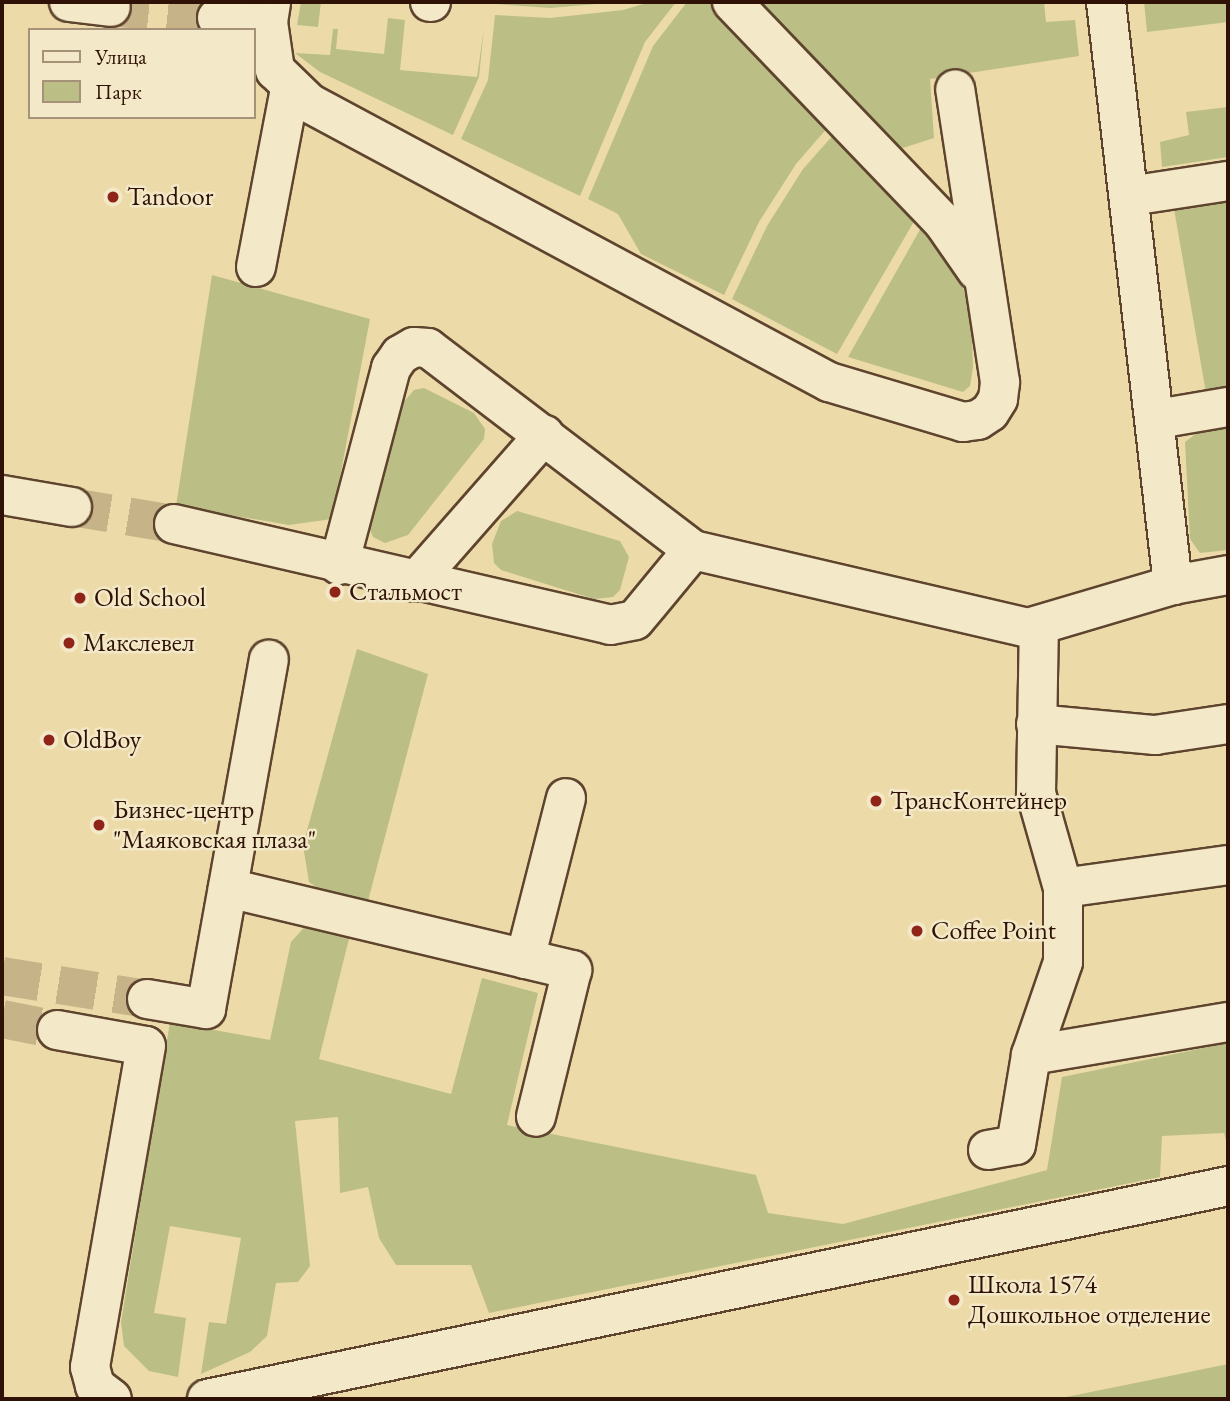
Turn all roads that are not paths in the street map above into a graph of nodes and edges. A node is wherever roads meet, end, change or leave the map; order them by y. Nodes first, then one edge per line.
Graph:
1 (69, 2) edge
2 (733, 2) edge
3 (1106, 2) edge
4 (111, 7) dead end
5 (269, 12) edge
6 (217, 18) tunnel mouth
7 (290, 88) junction
8 (956, 89) dead end
9 (966, 161) junction
10 (898, 175) junction
11 (1228, 181) edge
12 (1130, 197) junction
13 (256, 267) dead end
14 (988, 307) junction
15 (1228, 407) edge
16 (1157, 419) junction
17 (544, 435) junction
18 (2, 495) edge
19 (72, 507) tunnel mouth
20 (174, 524) tunnel mouth
21 (693, 550) junction
22 (339, 565) junction
23 (1228, 575) edge
24 (415, 582) junction
25 (1173, 585) junction
26 (1039, 628) junction
27 (269, 660) dead end
28 (1036, 723) junction
29 (1228, 724) edge
30 (566, 798) dead end
31 (1228, 865) edge
32 (228, 888) junction
33 (1063, 888) junction
34 (524, 959) junction
35 (147, 999) tunnel mouth
36 (1228, 1022) edge
37 (57, 1030) tunnel mouth
38 (1031, 1055) junction
39 (536, 1117) dead end
40 (988, 1150) dead end
41 (1228, 1186) edge
42 (295, 1390) edge
43 (112, 1399) edge
44 (207, 1399) edge

1 - 4 lane
2 - 10 lane
3 - 12 lane
5 - 6 lane
5 - 7 lane
7 - 13 lane
7 - 14 lane
8 - 9 lane
9 - 10 lane
9 - 14 lane
10 - 14 lane
11 - 12 lane
12 - 16 lane
15 - 16 lane
16 - 25 lane
17 - 21 lane
17 - 22 lane
17 - 24 lane
18 - 19 lane
20 - 22 lane
21 - 24 lane
21 - 26 lane
22 - 24 lane
23 - 25 lane
25 - 26 lane
26 - 28 lane
27 - 32 lane
28 - 29 lane
28 - 33 lane
30 - 34 lane
31 - 33 lane
32 - 34 lane
32 - 35 lane
33 - 38 lane
34 - 39 lane
36 - 38 lane
37 - 43 lane
38 - 40 lane
41 - 42 lane
42 - 44 lane

